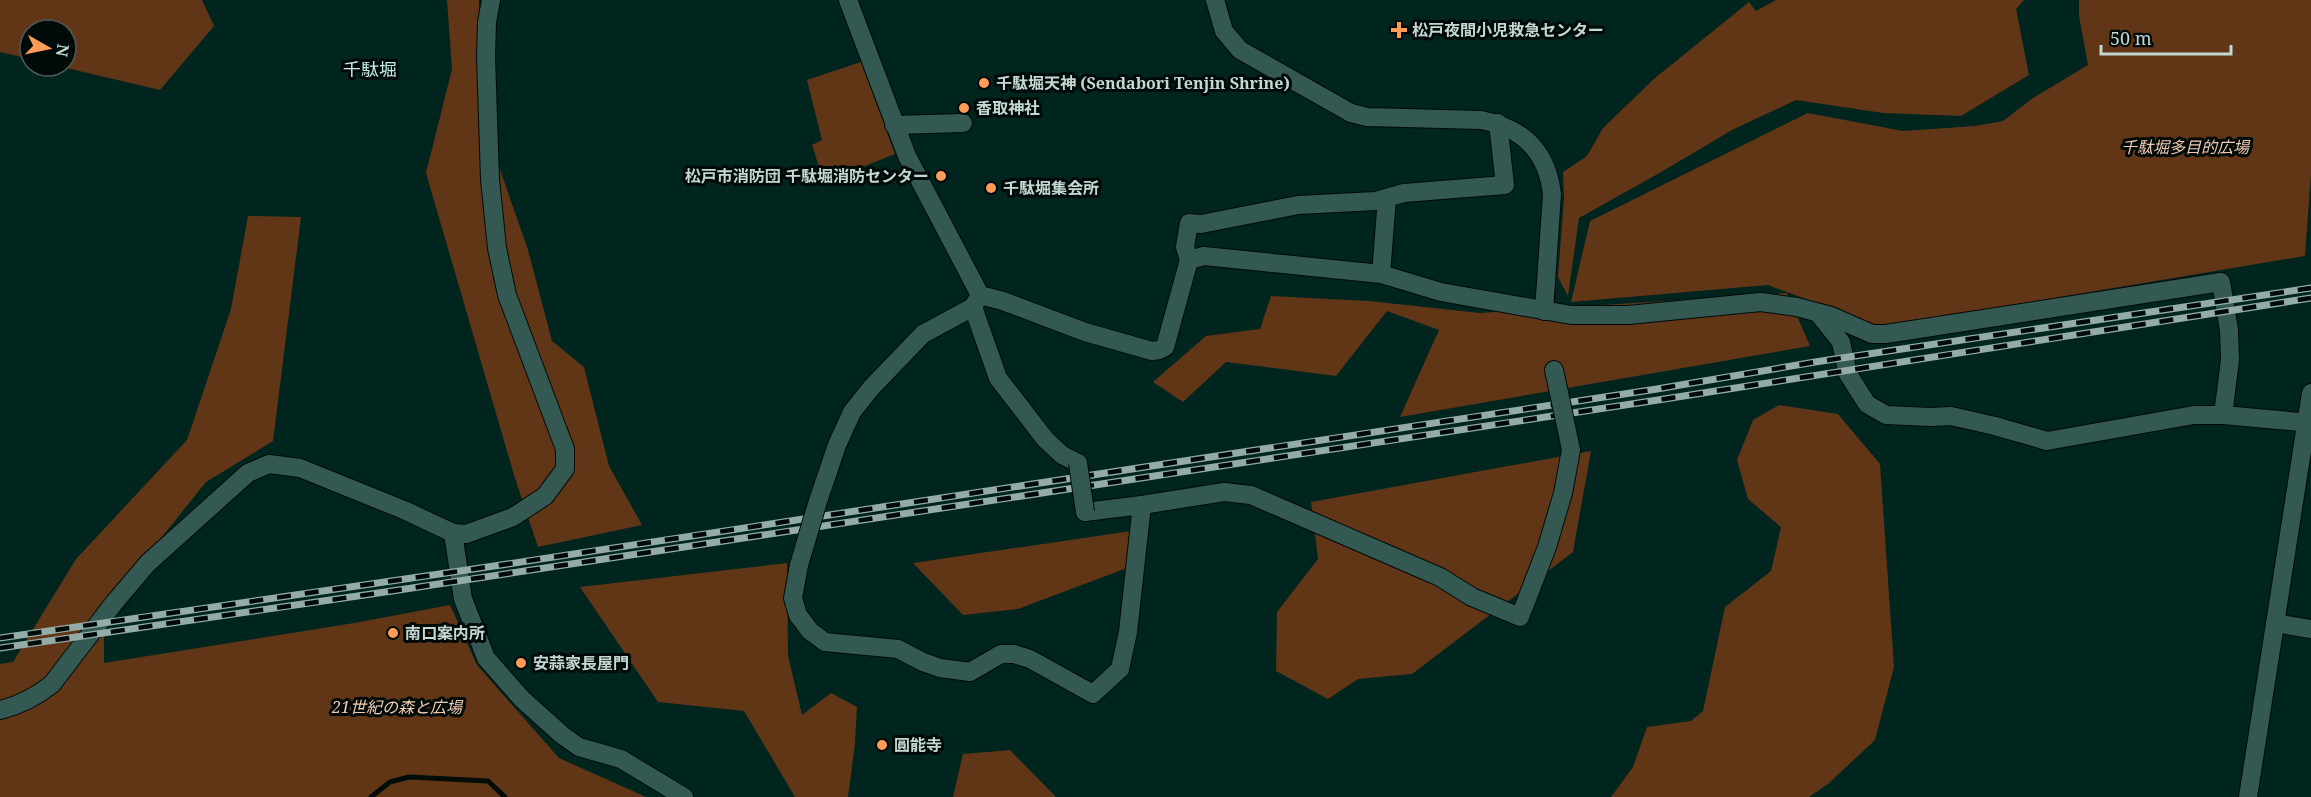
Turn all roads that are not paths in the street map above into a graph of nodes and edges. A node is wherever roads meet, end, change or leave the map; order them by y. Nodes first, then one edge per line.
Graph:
1 (491, 0) edge
2 (848, 0) edge
3 (1215, 0) edge
4 (963, 123) dead end
5 (1498, 123) junction
6 (894, 125) junction
7 (1387, 198) junction
8 (1189, 260) junction
9 (1381, 274) junction
10 (976, 301) junction
11 (1544, 311) junction
12 (1818, 314) junction
13 (1554, 370) dead end
14 (2311, 393) edge
15 (2223, 415) junction
16 (2309, 422) edge
17 (1142, 505) junction
18 (453, 533) junction
19 (2275, 623) junction
20 (2311, 629) edge
21 (0, 710) edge
22 (684, 797) edge
23 (2248, 797) edge

1 - 18 street
2 - 6 street
3 - 5 street
4 - 6 street
5 - 7 street
5 - 11 street
6 - 10 street
7 - 8 street
7 - 9 street
8 - 9 street
8 - 10 street
9 - 11 street
10 - 17 street, bridge
10 - 17 street, bridge
11 - 12 street
12 - 15 street
12 - 15 street
13 - 17 street, bridge
14 - 16 street
15 - 16 street
16 - 19 street
18 - 21 street
18 - 22 street
19 - 20 street
19 - 23 street

